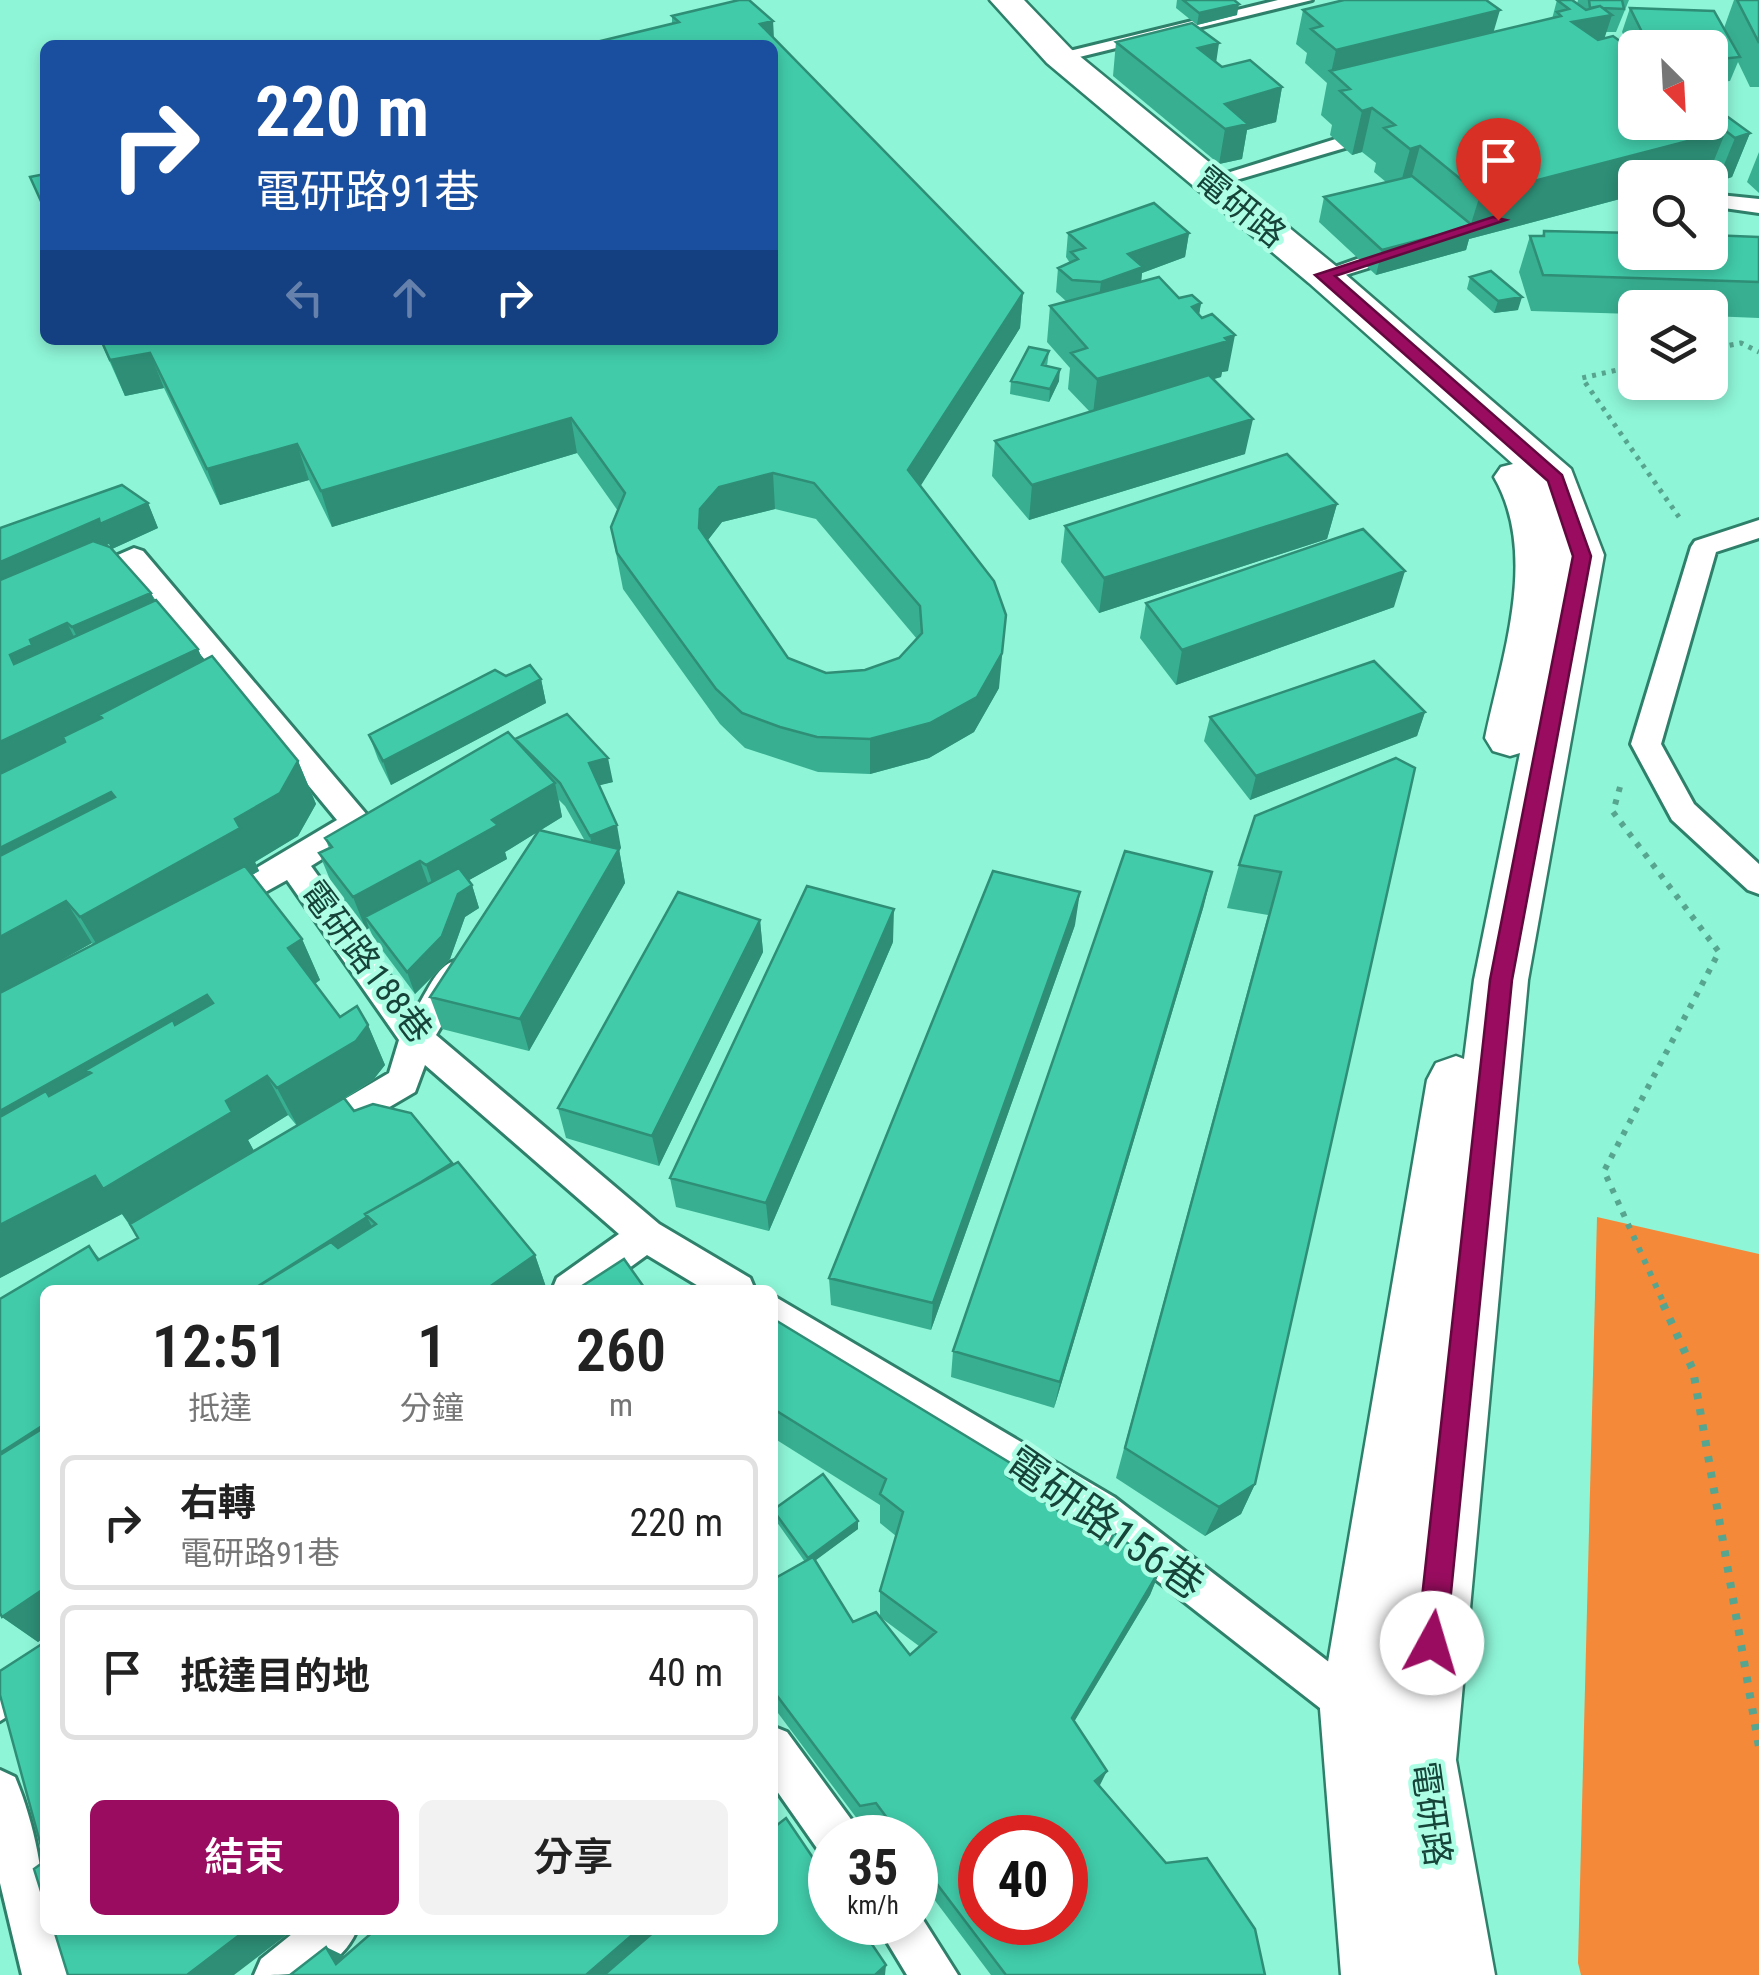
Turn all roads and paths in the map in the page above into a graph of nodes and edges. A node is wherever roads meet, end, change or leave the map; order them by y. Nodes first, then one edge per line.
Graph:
1 (974, 0) edge
2 (1006, 0) edge
3 (1304, 0) edge
4 (1059, 56) junction
5 (1358, 138) edge
6 (1209, 182) junction
7 (1728, 202) edge
8 (1759, 206) edge
9 (1435, 240) edge
10 (1323, 275) junction
11 (1728, 345) edge
12 (1759, 352) edge
13 (1618, 370) edge
14 (1759, 529) edge
15 (1688, 531) dead end
16 (0, 617) edge
17 (242, 681) junction
18 (208, 699) edge
19 (1622, 779) dead end
20 (389, 806) edge
21 (356, 823) junction
22 (292, 864) junction
23 (1759, 882) edge
24 (189, 923) edge
25 (477, 941) edge
26 (416, 1038) junction
27 (287, 1151) edge
28 (646, 1235) junction
29 (577, 1285) edge
30 (729, 1285) edge
31 (778, 1316) edge
32 (40, 1672) edge
33 (0, 1700) edge
34 (1356, 1710) junction
35 (1759, 1747) edge
36 (778, 1755) edge
37 (1419, 1760) junction
38 (0, 1792) edge
39 (821, 1815) edge
40 (328, 1935) edge
41 (913, 1945) edge
42 (932, 1974) edge
43 (45, 1975) edge
44 (277, 1975) edge
45 (1380, 1975) edge
46 (1456, 1975) edge

1 - 34 street, 電研路
2 - 4 street, 電研路
3 - 4 lane
4 - 6 street, 電研路
5 - 6 lane
6 - 10 street, 電研路
7 - 8 lane
9 - 10 lane
10 - 37 street, 電研路
11 - 12 path
13 - 15 path
14 - 23 lane
16 - 17 lane
17 - 18 lane
17 - 21 lane
19 - 35 path
20 - 21 lane, 電研路188巷
21 - 22 lane, 電研路188巷
22 - 24 lane
22 - 26 lane, 電研路188巷
25 - 26 lane
26 - 27 lane
26 - 28 lane, 電研路188巷
28 - 29 lane
28 - 30 lane
31 - 34 lane, 電研路156巷
32 - 33 lane
34 - 37 lane, 電研路156巷
34 - 45 street, 電研路
36 - 39 lane
37 - 46 street, 電研路
38 - 43 lane
40 - 44 lane
41 - 42 lane

